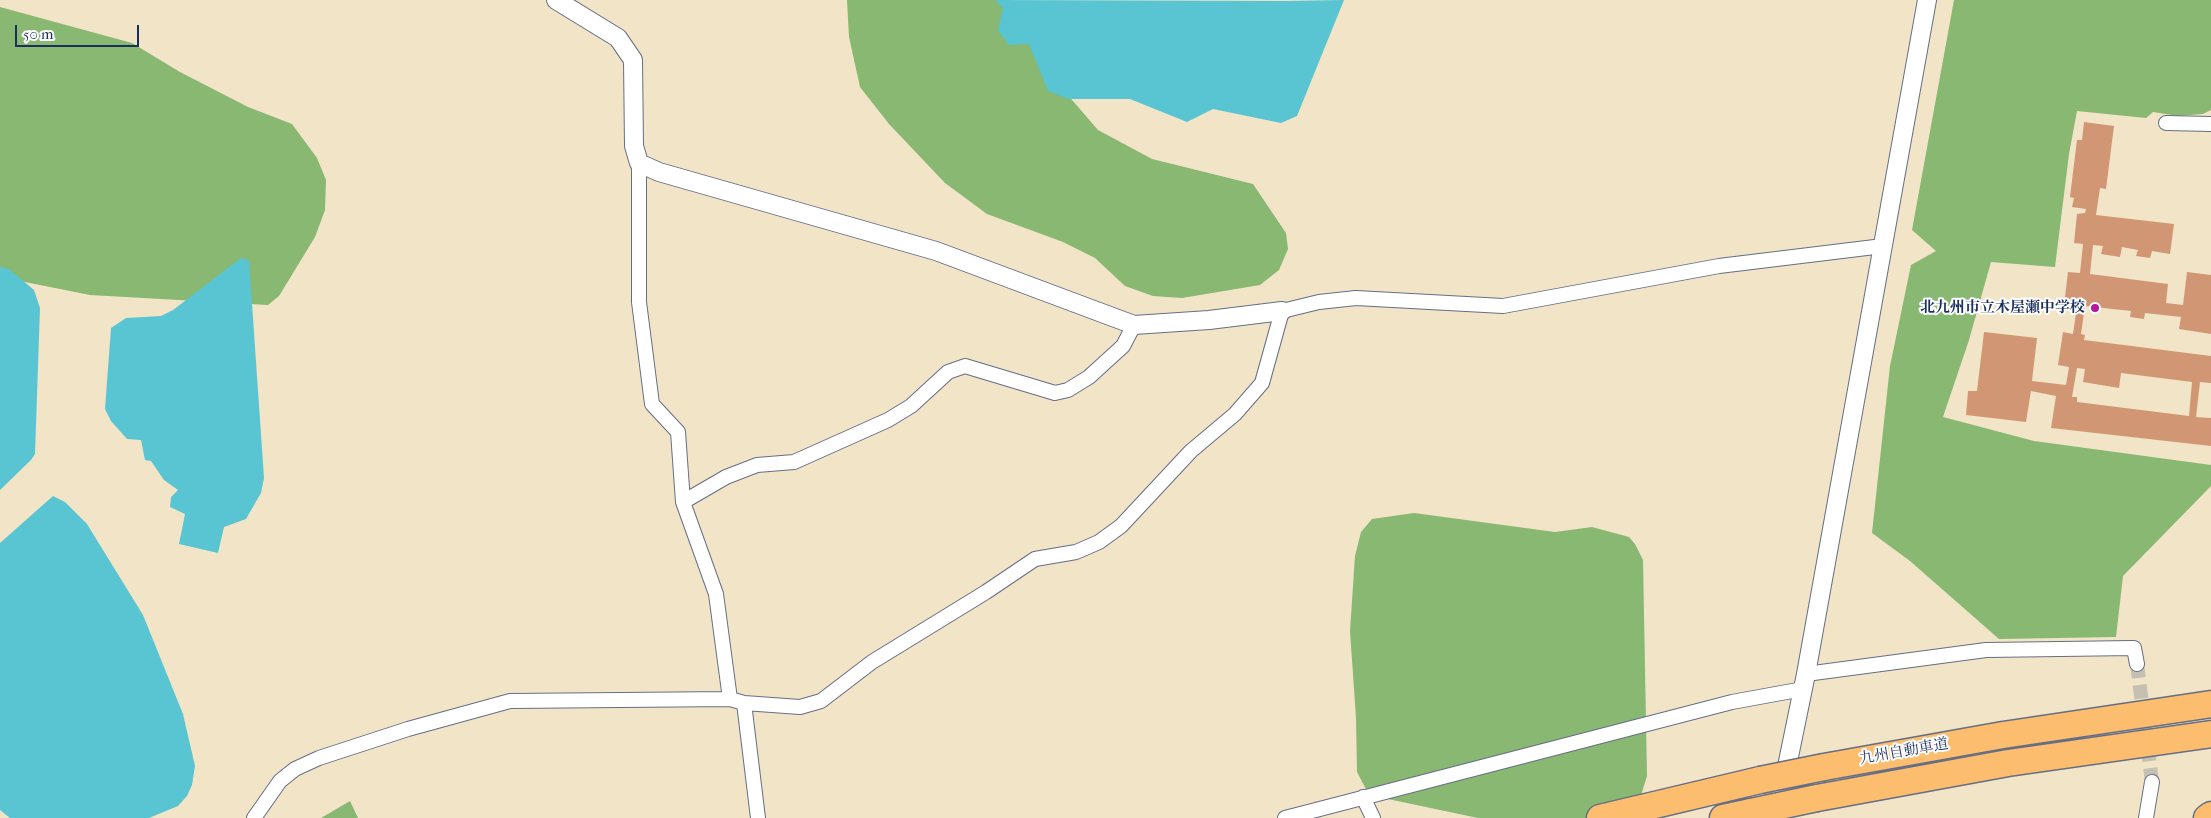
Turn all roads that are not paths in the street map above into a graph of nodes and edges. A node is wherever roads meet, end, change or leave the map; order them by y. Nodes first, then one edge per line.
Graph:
1 (556, 0) edge
2 (1927, 0) edge
3 (2166, 123) dead end
4 (2211, 124) edge
5 (639, 163) junction
6 (1883, 246) junction
7 (1282, 311) junction
8 (1134, 324) junction
9 (683, 502) junction
10 (2137, 664) tunnel mouth
11 (1805, 681) junction
12 (730, 699) junction
13 (744, 703) junction
14 (2211, 704) edge
15 (2211, 734) edge
16 (2211, 750) edge
17 (2008, 763) junction
18 (2152, 782) tunnel mouth
19 (1363, 797) junction
20 (2211, 815) edge
21 (254, 818) edge
22 (758, 818) edge
23 (1285, 818) edge
24 (1373, 818) edge
25 (1600, 818) edge
26 (1722, 818) edge
27 (1776, 818) edge
28 (2146, 818) edge
29 (2207, 818) edge

1 - 5 street
2 - 6 street
3 - 4 street
5 - 8 street
5 - 9 street
6 - 7 street
6 - 11 street
7 - 8 street
7 - 13 street
8 - 9 street
9 - 12 street
10 - 11 street
11 - 19 street
11 - 27 street
12 - 13 street
12 - 21 street
13 - 22 street
14 - 25 highway, 九州自動車道, bridge
15 - 17 highway, 九州自動車道
16 - 17 highway
17 - 26 highway, 九州自動車道, bridge
18 - 28 street
19 - 23 street
19 - 24 street
20 - 29 highway

